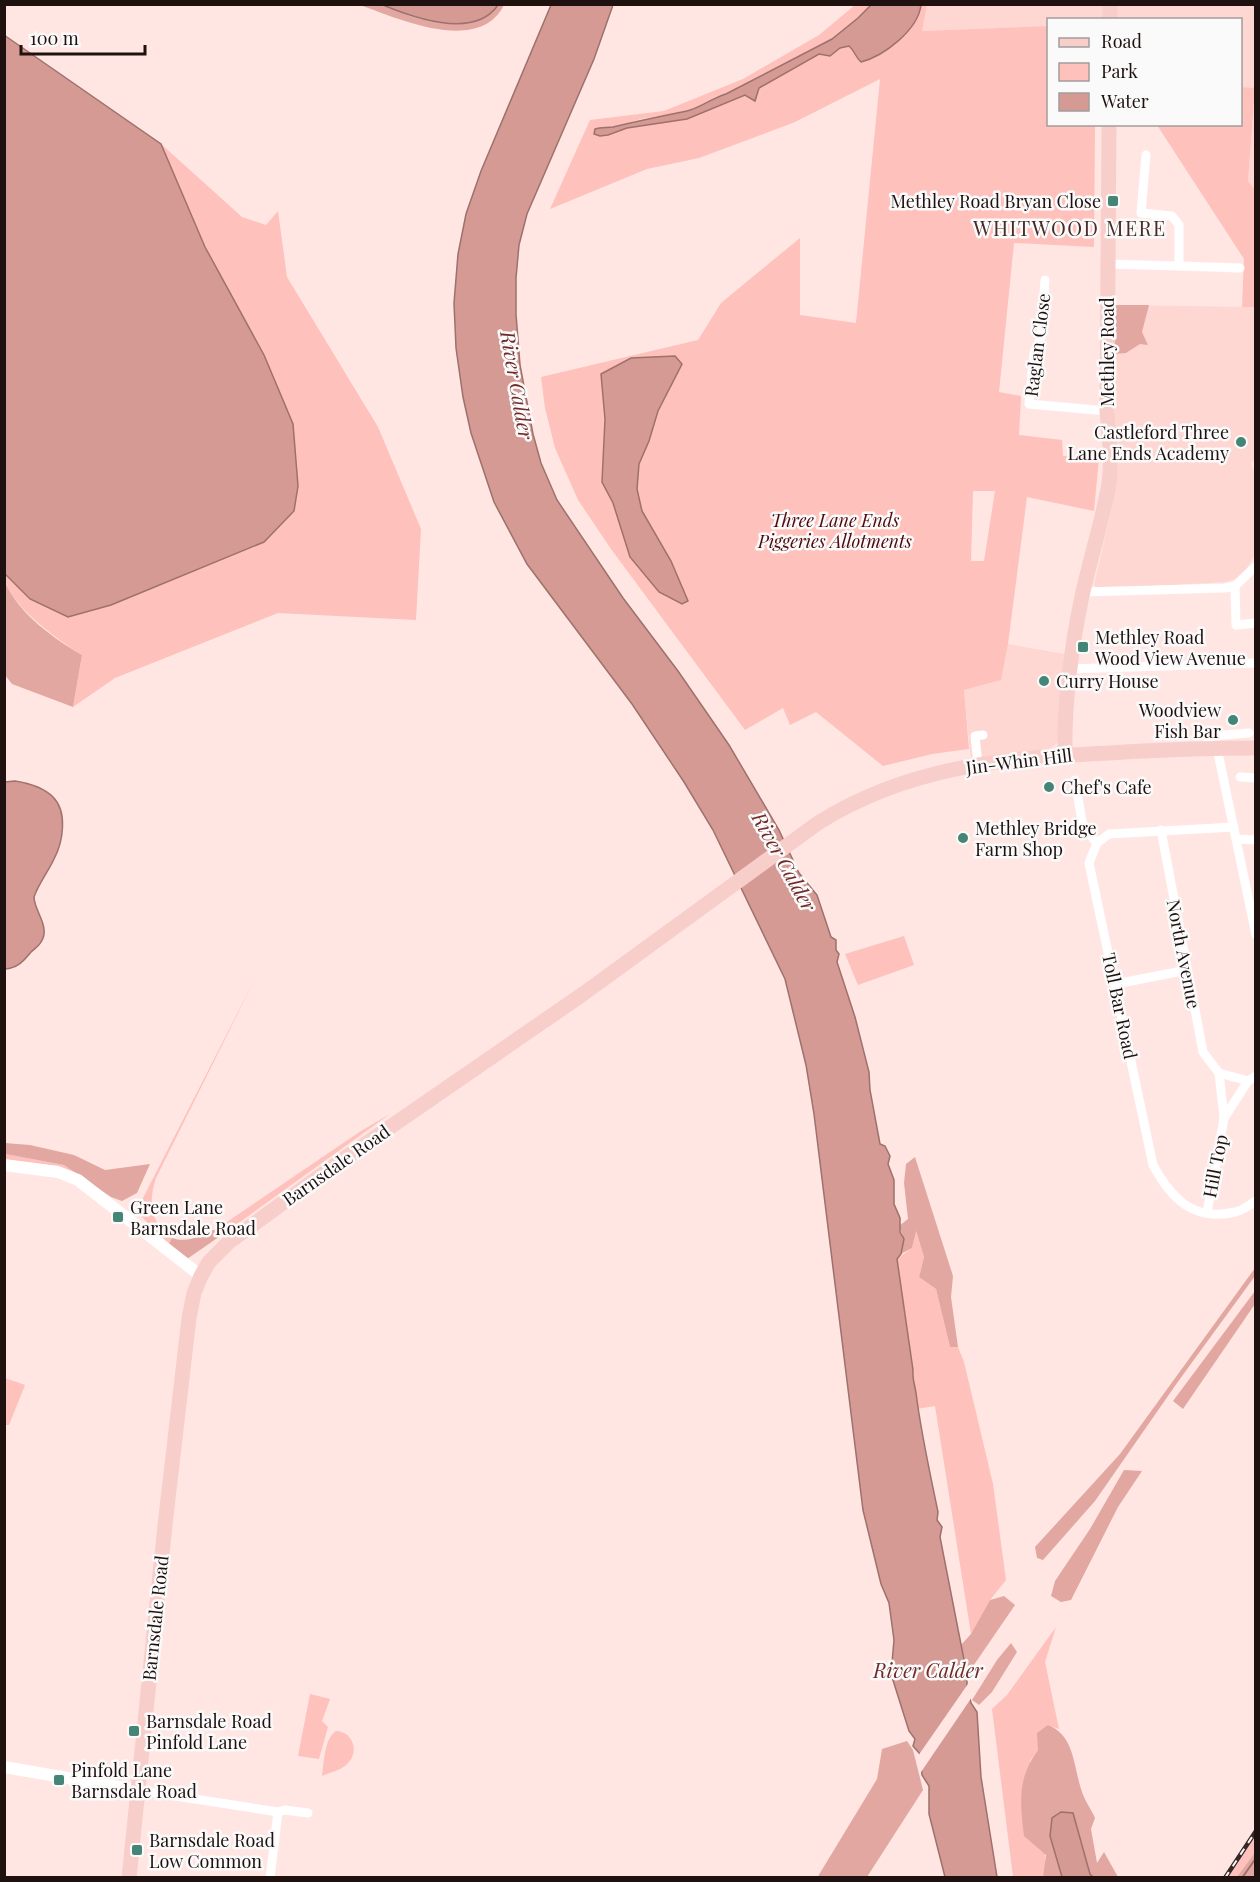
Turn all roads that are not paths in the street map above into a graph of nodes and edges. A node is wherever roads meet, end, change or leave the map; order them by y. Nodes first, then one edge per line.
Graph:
1 (1109, 126) edge
2 (1146, 155) dead end
3 (1107, 264) junction
4 (1179, 266) junction
5 (1240, 268) dead end
6 (1045, 280) dead end
7 (1107, 411) junction
8 (1256, 566) edge
9 (1235, 586) junction
10 (1083, 592) junction
11 (1256, 623) edge
12 (1256, 663) edge
13 (1069, 669) junction
14 (1249, 734) dead end
15 (983, 735) dead end
16 (1211, 748) junction
17 (1256, 748) edge
18 (1065, 755) junction
19 (978, 764) junction
20 (1240, 777) dead end
21 (1256, 778) edge
22 (1074, 780) dead end
23 (1234, 827) junction
24 (1161, 830) junction
25 (799, 837) joint
26 (1236, 839) junction
27 (1256, 840) edge
28 (1097, 843) junction
29 (1256, 935) edge
30 (1187, 970) junction
31 (1116, 984) junction
32 (1219, 1073) junction
33 (1252, 1078) edge
34 (1224, 1119) junction
35 (4, 1165) edge
36 (1256, 1202) edge
37 (1206, 1213) junction
38 (201, 1276) junction
39 (4, 1767) edge
40 (137, 1790) junction
41 (278, 1812) junction
42 (308, 1813) dead end
43 (129, 1878) edge
44 (270, 1878) edge

1 - 3 main road, Methley Road
2 - 4 street
3 - 4 street
3 - 7 main road, Methley Road
4 - 5 street
6 - 7 street, Raglan Close
7 - 10 main road, Methley Road
8 - 9 street
9 - 10 street
9 - 11 street
10 - 13 main road, Methley Road
12 - 13 street
13 - 18 main road, Methley Road
14 - 16 street
15 - 19 street
16 - 17 main road, Jin-Whin Hill
16 - 18 main road, Jin-Whin Hill
16 - 23 street
18 - 19 main road, Jin-Whin Hill
19 - 25 main road, Jin-Whin Hill
20 - 21 street
22 - 28 street
23 - 24 street
23 - 26 street
24 - 28 street
24 - 30 street, North Avenue
25 - 38 main road, Barnsdale Road
26 - 27 street
26 - 29 street
28 - 31 street, Toll Bar Road
30 - 31 street
30 - 32 street, North Avenue
31 - 37 street, Toll Bar Road
32 - 33 street
32 - 34 street, Hill Top
33 - 34 street, Hill Top
34 - 37 street, Hill Top
35 - 38 street
36 - 37 street
38 - 40 main road, Barnsdale Road
39 - 40 street
40 - 41 street
40 - 43 main road, Barnsdale Road
41 - 42 street
41 - 44 street

